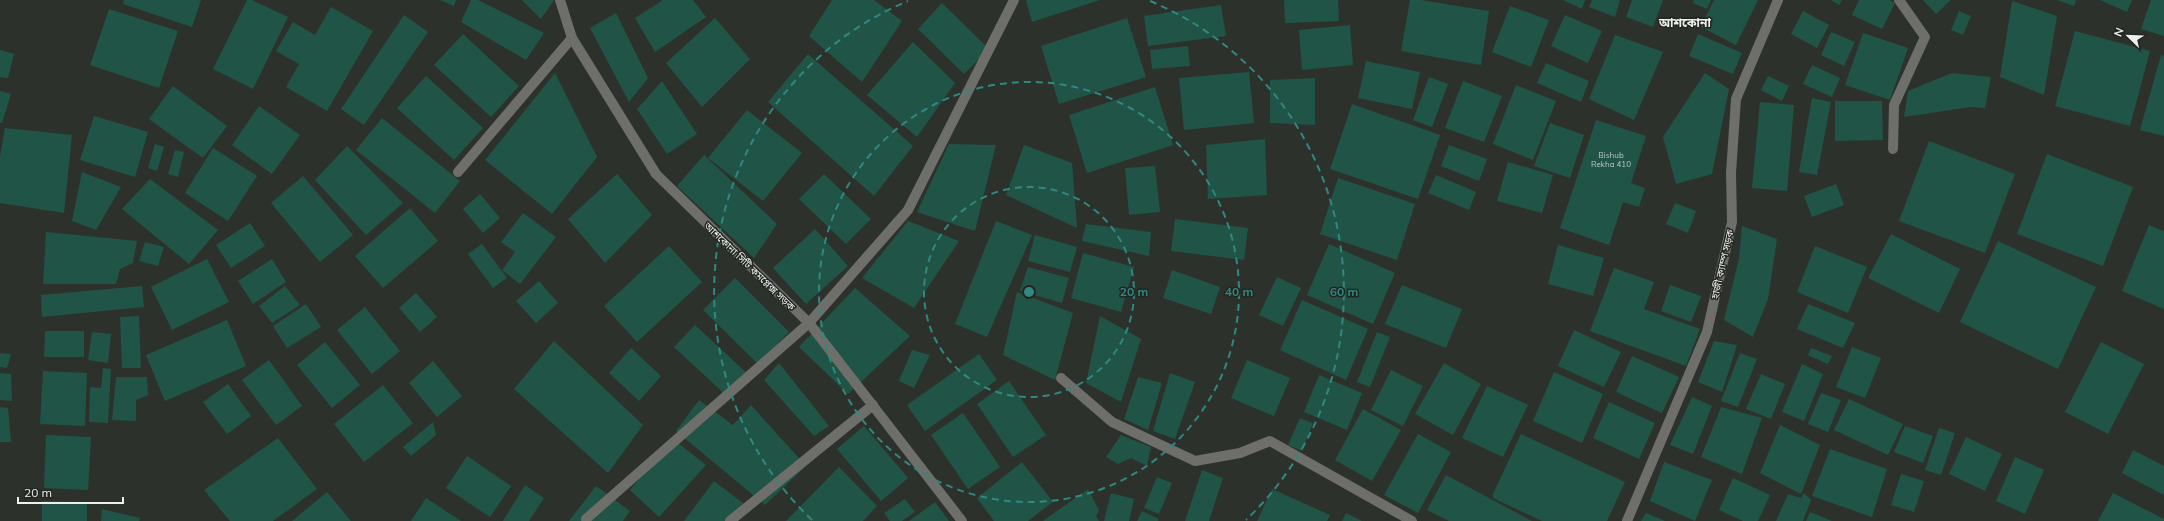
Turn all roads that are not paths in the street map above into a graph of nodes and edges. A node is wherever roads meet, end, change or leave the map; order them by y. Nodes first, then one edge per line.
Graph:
1 (560, 0) edge
2 (1014, 0) edge
3 (1778, 0) edge
4 (1899, 0) edge
5 (572, 38) junction
6 (1893, 149) dead end
7 (458, 172) dead end
8 (809, 323) junction
9 (1061, 378) dead end
10 (873, 405) junction
11 (586, 519) dead end
12 (730, 521) edge
13 (962, 521) edge
14 (1412, 521) edge
15 (1627, 521) edge

1 - 5 street, আশকোনা সিটি কমপ্লেক্স সড়ক
2 - 8 street
3 - 15 street, হাজী ক্যাম্প সড়ক
4 - 6 street
5 - 7 street
5 - 8 street, আশকোনা সিটি কমপ্লেক্স সড়ক
8 - 10 street, আশকোনা সিটি কমপ্লেক্স সড়ক
8 - 11 street
9 - 14 street
10 - 12 street
10 - 13 street, আশকোনা সিটি কমপ্লেক্স সড়ক

